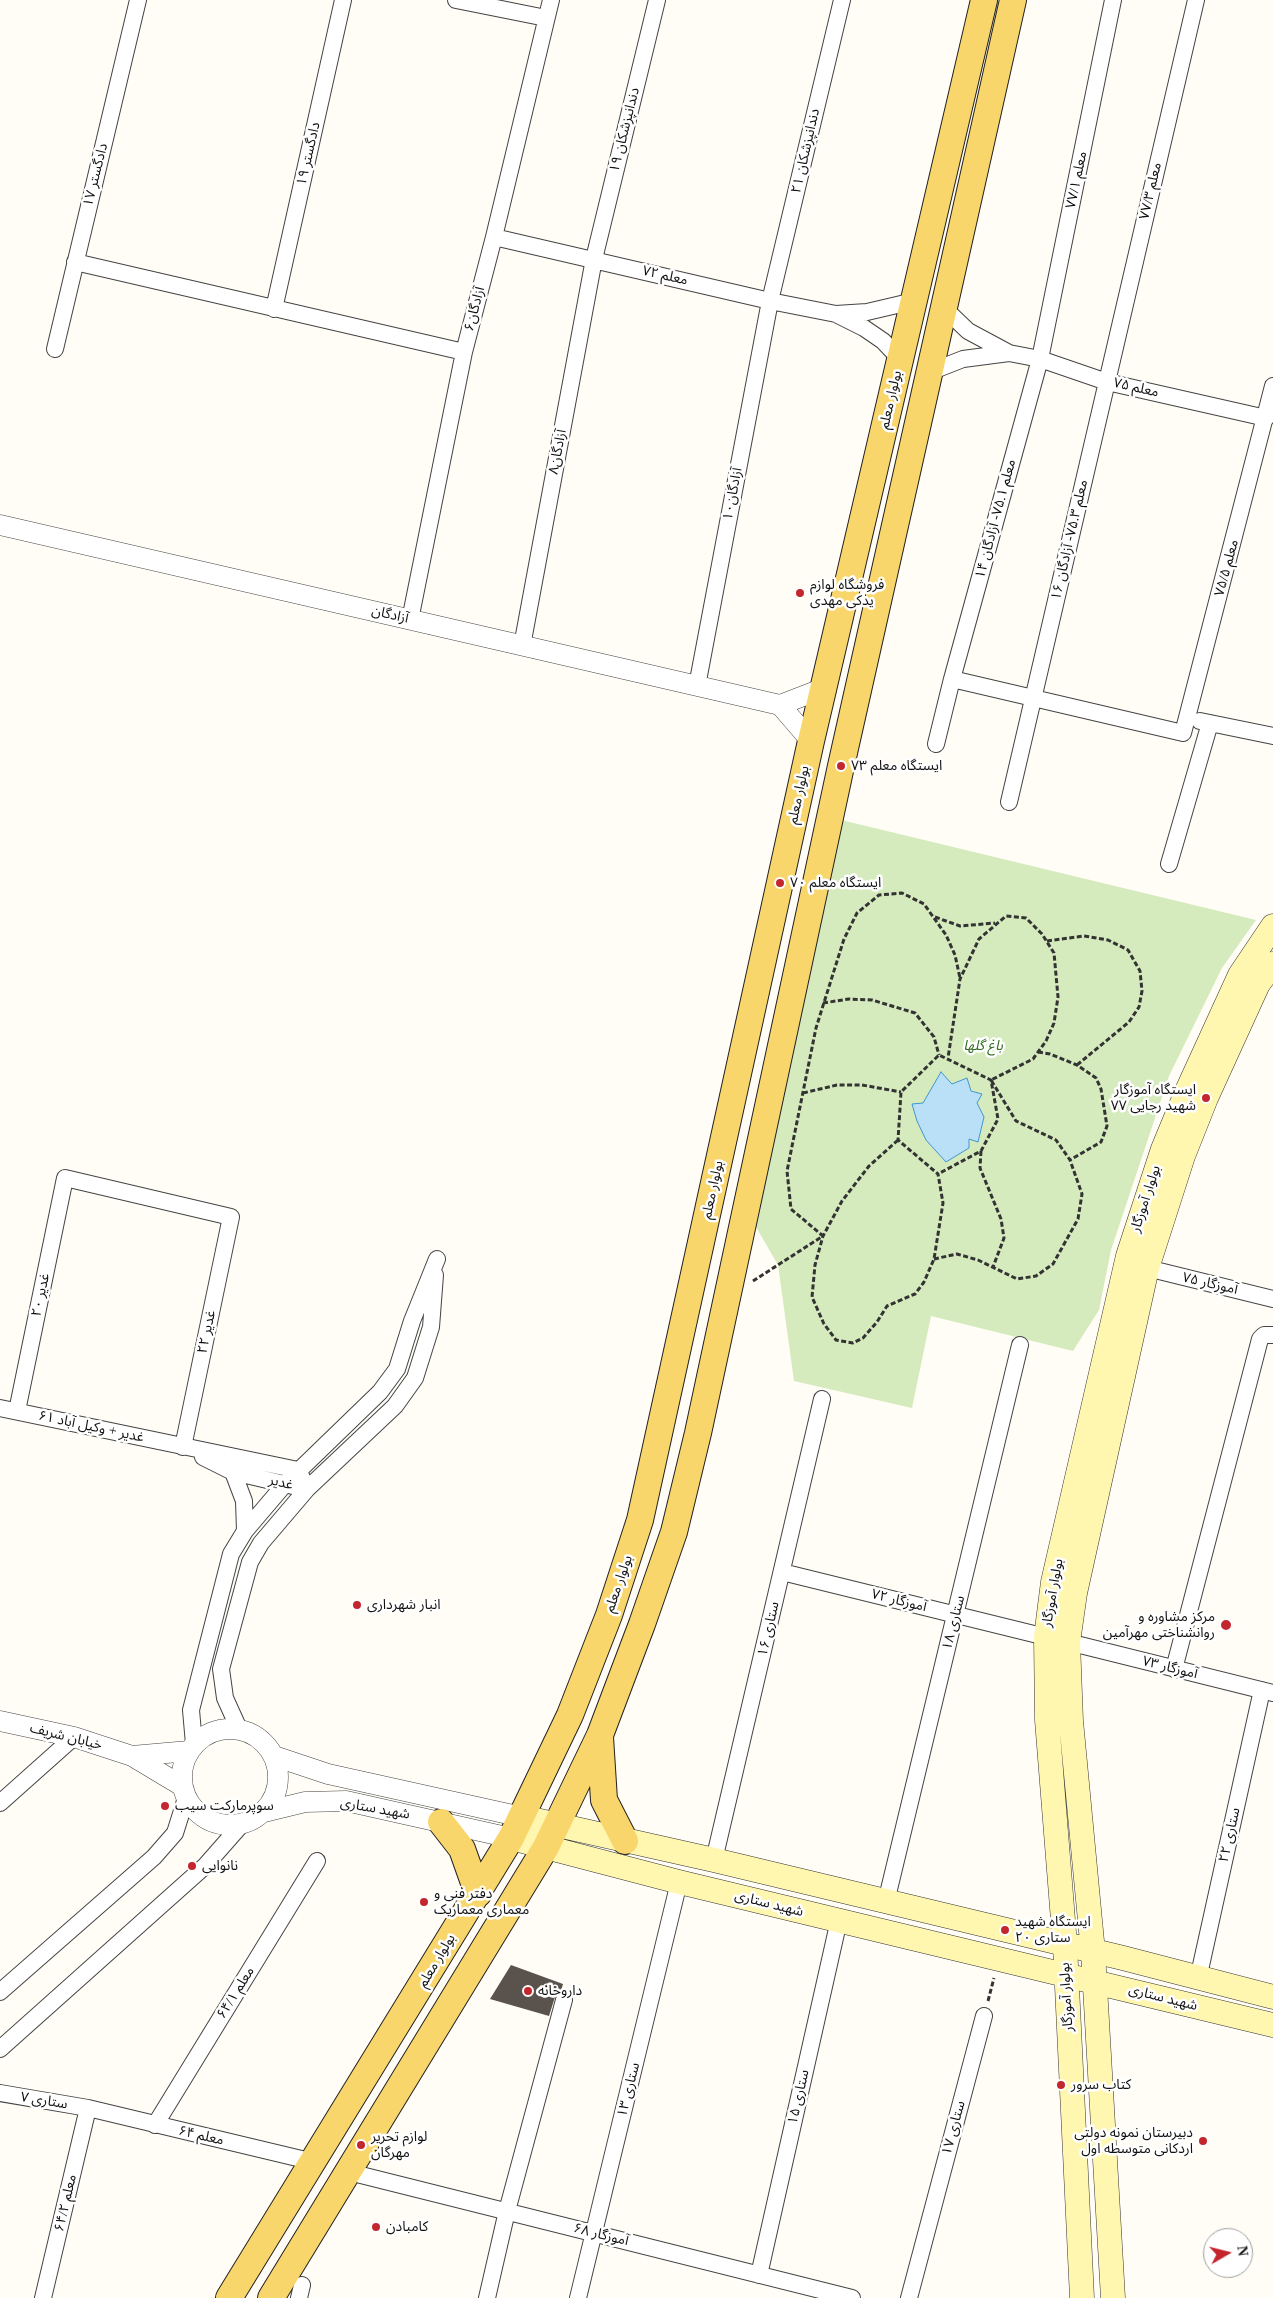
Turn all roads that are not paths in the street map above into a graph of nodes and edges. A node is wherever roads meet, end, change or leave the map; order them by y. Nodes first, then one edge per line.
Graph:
1 (138, 0) edge
2 (343, 0) edge
3 (456, 0) edge
4 (551, 0) edge
5 (656, 0) edge
6 (842, 0) edge
7 (984, 0) edge
8 (1014, 0) edge
9 (1113, 0) edge
10 (1196, 0) edge
11 (546, 18) junction
12 (494, 237) junction
13 (594, 259) junction
14 (75, 262) junction
15 (914, 301) junction
16 (770, 302) junction
17 (944, 308) junction
18 (274, 309) junction
19 (836, 314) junction
20 (56, 350) dead end
21 (464, 352) junction
22 (1009, 353) junction
23 (900, 359) junction
24 (1040, 359) junction
25 (930, 372) junction
26 (1107, 382) junction
27 (1273, 386) edge
28 (1267, 427) edge
29 (0, 525) edge
30 (410, 620) junction
31 (522, 646) junction
32 (952, 679) junction
33 (697, 686) junction
34 (824, 688) junction
35 (1034, 698) junction
36 (780, 705) junction
37 (1188, 718) junction
38 (1210, 723) junction
39 (1273, 736) edge
40 (811, 741) junction
41 (936, 744) dead end
42 (1009, 802) dead end
43 (1170, 864) dead end
44 (1273, 926) edge
45 (1273, 964) edge
46 (1265, 986) edge
47 (65, 1178) joint
48 (1146, 1268) junction
49 (1273, 1299) edge
50 (1273, 1335) edge
51 (1020, 1345) dead end
52 (822, 1399) dead end
53 (0, 1408) edge
54 (17, 1411) junction
55 (183, 1447) junction
56 (298, 1470) junction
57 (233, 1472) junction
58 (285, 1484) junction
59 (307, 1489) junction
60 (245, 1531) junction
61 (782, 1572) junction
62 (956, 1615) junction
63 (1057, 1640) junction
64 (1174, 1669) junction
65 (1267, 1692) edge
66 (0, 1721) edge
67 (239, 1729) junction
68 (600, 1735) junction
69 (74, 1737) junction
70 (191, 1748) junction
71 (132, 1756) junction
72 (274, 1756) junction
73 (184, 1792) junction
74 (0, 1803) edge
75 (264, 1812) junction
76 (441, 1822) junction
77 (242, 1824) junction
78 (517, 1827) junction
79 (552, 1836) junction
80 (625, 1841) junction
81 (714, 1860) junction
82 (317, 1861) dead end
83 (679, 1882) junction
84 (478, 1894) junction
85 (886, 1902) junction
86 (839, 1920) junction
87 (1065, 1945) junction
88 (1093, 1952) junction
89 (1066, 1975) junction
90 (1198, 1979) junction
91 (1095, 1982) junction
92 (0, 1992) edge
93 (1273, 1997) edge
94 (564, 2000) dead end
95 (984, 2016) road end
96 (1273, 2025) edge
97 (0, 2049) edge
98 (0, 2093) edge
99 (88, 2108) junction
100 (155, 2126) junction
101 (314, 2162) junction
102 (349, 2172) junction
103 (507, 2211) junction
104 (594, 2233) junction
105 (760, 2275) junction
106 (43, 2298) edge
107 (229, 2298) edge
108 (271, 2298) edge
109 (487, 2298) edge
110 (578, 2298) edge
111 (852, 2298) edge
112 (909, 2298) edge
113 (1082, 2298) edge
114 (1113, 2298) edge

1 - 14 street, دادگستر ۱۷
2 - 18 street, دادگستر ۱۹
3 - 11 street
4 - 11 street, آزادگان۶
5 - 13 street, دندانپزشکان ۱۹
6 - 16 street, دندانپزشکان ۲۱
7 - 15 main road, بولوار معلم
8 - 17 main road
9 - 24 street, معلم ۷۷/۱
10 - 26 street, معلم ۷۷/۳
11 - 12 street, آزادگان۶
12 - 13 street, معلم ۷۲
12 - 21 street, آزادگان۶
13 - 16 street, معلم ۷۲
13 - 31 street, آزادگان۸
14 - 18 street
14 - 20 street, دادگستر ۱۷
15 - 19 street
15 - 23 main road, بولوار معلم
16 - 19 street, معلم ۷۲
16 - 33 street, آزادگان۱۰
17 - 22 street
17 - 25 main road
18 - 21 street
19 - 23 street
21 - 30 street, آزادگان۶
22 - 24 street, معلم ۷۵
22 - 25 street
23 - 34 main road, بولوار معلم
24 - 26 street, معلم ۷۵
24 - 32 street, معلم ۷۵.۱- آزادگان ۱۴
25 - 68 main road
26 - 28 street, معلم ۷۵
26 - 35 street, معلم ۷۵.۳- آزادگان ۱۶
27 - 28 street, معلم ۷۵/۵
28 - 37 street, معلم ۷۵/۵
29 - 30 street, آزادگان
30 - 31 street, آزادگان
31 - 33 street, آزادگان
32 - 35 street
32 - 41 street, معلم ۷۵.۱- آزادگان ۱۴
33 - 36 street, آزادگان
34 - 36 street
34 - 40 main road, بولوار معلم
35 - 37 street
35 - 42 street, معلم ۷۵.۳- آزادگان ۱۶
36 - 40 street
37 - 38 street
38 - 39 street
38 - 43 street
40 - 78 main road, بولوار معلم
44 - 63 main road, بولوار آموزگار
45 - 46 main road, بولوار آموزگار
46 - 48 main road, بولوار آموزگار
47 - 54 street, غدیر ۲۰
47 - 55 street, غدیر ۲۲
48 - 49 street, آموزگار ۷۵
48 - 63 main road, بولوار آموزگار
50 - 64 street
51 - 62 street, ستاری ۱۸
52 - 61 street, ستاری ۱۶
53 - 54 street, غدیر + وکیل آباد ۶۱
54 - 55 street, غدیر + وکیل آباد ۶۱
55 - 56 street, غدیر
55 - 57 street, غدیر
56 - 58 street
56 - 59 street, غدیر
56 - 59 street
57 - 58 street, غدیر
57 - 60 street
58 - 59 street, غدیر
58 - 60 street
59 - 67 street
60 - 70 street
61 - 62 street, ۷۲ آموزگار
61 - 81 street, ستاری ۱۶
62 - 63 street, ۷۲ آموزگار
62 - 85 street, ستاری ۱۸
63 - 64 street, ۷۳ آموزگار
63 - 87 main road, بولوار آموزگار
63 - 88 main road, بولوار آموزگار
64 - 65 street, ۷۳ آموزگار
65 - 90 street, ستاری ۲۲
66 - 69 street, خیابان شریف
67 - 70 street
67 - 72 street
68 - 79 main road
68 - 80 main road
69 - 71 street, خیابان شریف
69 - 74 street
70 - 71 street, خیابان شریف
70 - 73 street
71 - 73 street, خیابان شریف
72 - 75 street
72 - 78 street, شهید ستاری
73 - 77 street
73 - 92 street
75 - 76 street, شهید ستاری
75 - 77 street
76 - 78 street, شهید ستاری
76 - 84 main road
77 - 97 street
78 - 79 main road, شهید ستاری
78 - 84 main road, بولوار معلم
79 - 80 main road, شهید ستاری
79 - 83 main road, شهید ستاری
79 - 102 main road
80 - 81 main road, شهید ستاری
81 - 85 main road, شهید ستاری
82 - 100 street, معلم ۶۴/۱
83 - 86 main road, شهید ستاری
83 - 104 street, ستاری ۱۳
84 - 101 main road, بولوار معلم
85 - 87 main road, شهید ستاری
86 - 89 main road, شهید ستاری
86 - 105 street, ستاری ۱۵
87 - 88 main road, شهید ستاری
87 - 89 main road, بولوار آموزگار
88 - 90 main road, شهید ستاری
88 - 91 main road, بولوار آموزگار
89 - 91 main road, شهید ستاری
89 - 113 main road, بولوار آموزگار
90 - 93 main road, شهید ستاری
91 - 96 main road, شهید ستاری
91 - 114 main road, بولوار آموزگار
94 - 103 street
95 - 112 street, ستاری ۱۷
98 - 99 street, ستاری ۷
99 - 100 street, معلم ۶۴
99 - 106 street, معلم ۶۴/۲
100 - 101 street, معلم ۶۴
101 - 107 main road, بولوار معلم
102 - 103 street, آموزگار ۶۸
102 - 108 main road
103 - 104 street, آموزگار ۶۸
103 - 109 street
104 - 105 street, آموزگار ۶۸
104 - 110 street, ستاری ۱۳
105 - 111 street, آموزگار ۶۸

